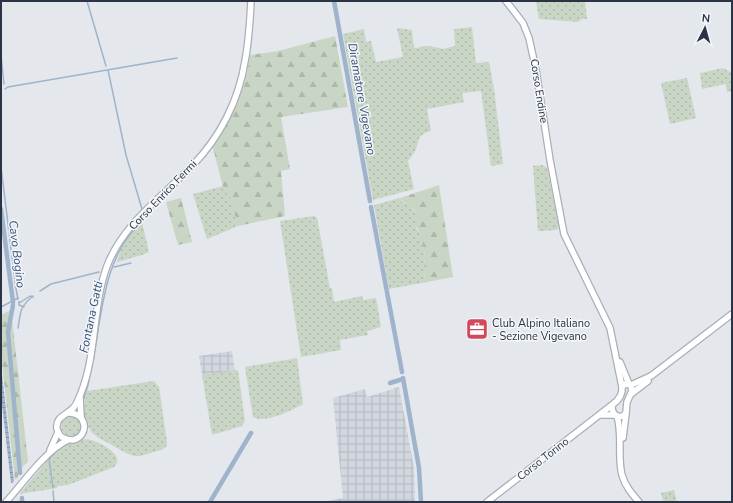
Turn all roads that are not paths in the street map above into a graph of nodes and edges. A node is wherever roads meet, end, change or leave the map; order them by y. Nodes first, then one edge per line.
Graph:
1 (251, 1) edge
2 (506, 1) edge
3 (732, 314) edge
4 (614, 345) junction
5 (651, 376) junction
6 (630, 385) junction
7 (622, 387) junction
8 (81, 393) junction
9 (631, 394) junction
10 (612, 405) junction
11 (68, 413) junction
12 (626, 413) junction
13 (600, 415) junction
14 (616, 416) junction
15 (81, 417) junction
16 (58, 432) junction
17 (68, 440) junction
18 (621, 450) junction
19 (49, 453) junction
20 (6, 502) edge
21 (487, 502) edge
22 (639, 502) edge

1 - 8 main road, Corso Enrico Fermi
2 - 4 main road, Corso Endine
3 - 5 main road
4 - 6 main road
4 - 7 main road
5 - 6 main road
5 - 9 main road
6 - 7 main road
6 - 9 main road
7 - 10 main road, Corso Torino
8 - 11 main road, Corso Enrico Fermi
8 - 15 main road, Corso Enrico Fermi
9 - 12 main road
10 - 13 main road, Corso Torino
10 - 14 main road
11 - 15 main road
11 - 16 main road
12 - 14 main road
12 - 18 main road
13 - 14 main road
13 - 21 main road, Corso Torino
14 - 18 main road
15 - 17 main road
16 - 17 main road
16 - 19 main road
17 - 19 main road
18 - 22 main road
19 - 20 main road

